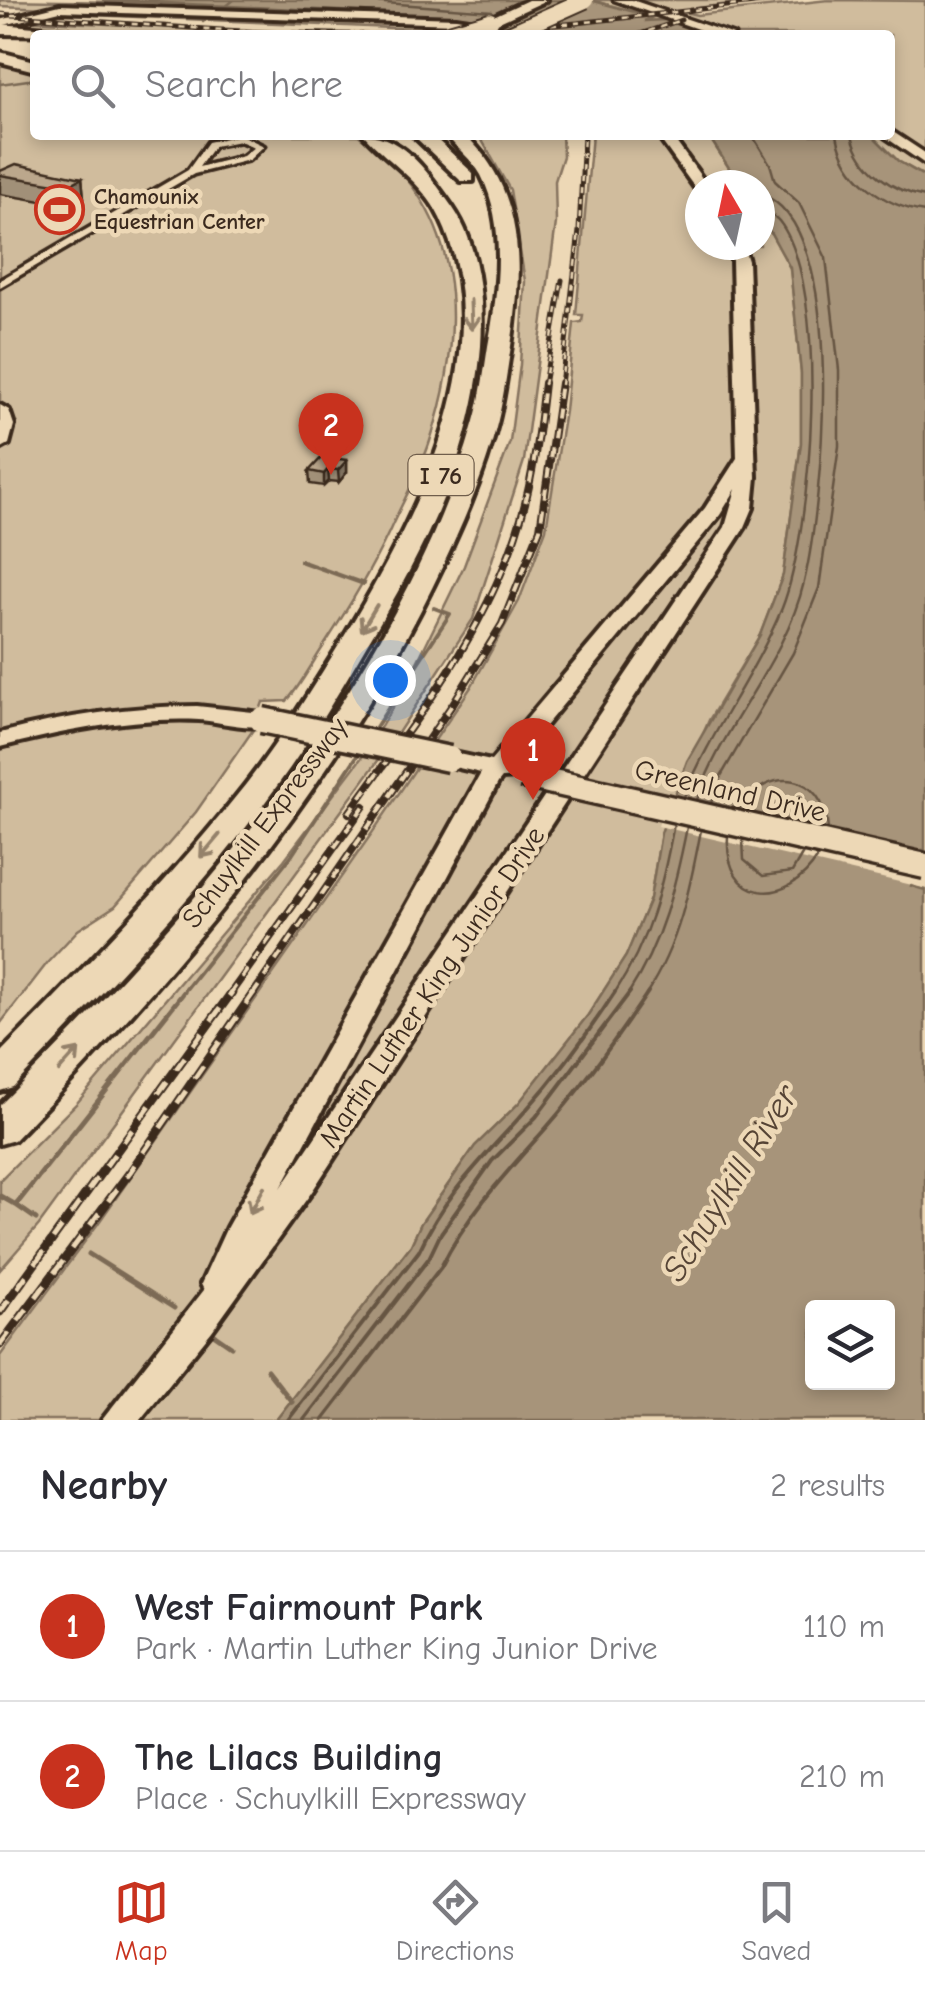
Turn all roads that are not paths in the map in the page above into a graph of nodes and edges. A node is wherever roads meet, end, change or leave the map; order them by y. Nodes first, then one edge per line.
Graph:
1 (540, 0) edge
2 (585, 0) edge
3 (627, 1) edge
4 (105, 5) edge
5 (490, 22) junction
6 (460, 30) edge
7 (473, 30) edge
8 (502, 30) edge
9 (520, 30) edge
10 (713, 30) edge
11 (15, 33) edge
12 (895, 138) edge
13 (230, 140) edge
14 (250, 140) edge
15 (379, 140) edge
16 (412, 140) edge
17 (428, 140) edge
18 (460, 140) edge
19 (473, 140) edge
20 (668, 140) edge
21 (925, 160) edge
22 (482, 162) junction
23 (689, 170) edge
24 (191, 172) junction
25 (452, 220) junction
26 (502, 222) junction
27 (740, 260) edge
28 (0, 284) edge
29 (0, 410) edge
30 (0, 444) edge
31 (746, 458) junction
32 (743, 508) junction
33 (713, 510) junction
34 (0, 740) edge
35 (496, 769) junction
36 (925, 866) edge
37 (0, 1077) edge
38 (306, 1116) junction
39 (0, 1129) edge
40 (300, 1185) junction
41 (200, 1320) junction
42 (119, 1420) edge

1 - 5 highway
2 - 9 highway, bridge
3 - 10 main road
4 - 8 main road
4 - 11 main road
5 - 6 highway, bridge
5 - 7 highway, bridge
12 - 21 main road
13 - 24 street
14 - 24 street
15 - 25 highway, Schuylkill Expressway / I 76
16 - 25 highway
17 - 26 highway
18 - 22 highway, Schuylkill Expressway / I 76
19 - 22 highway
20 - 23 main road
22 - 26 highway, Schuylkill Expressway / I 76
24 - 28 street
25 -> 37 highway, Schuylkill Expressway / I 76
39 -> 26 highway, Schuylkill Expressway / I 76
27 - 31 main road, Martin Luther King Junior Drive
29 - 30 main road
31 - 32 main road, Martin Luther King Junior Drive
31 - 33 main road
32 - 33 main road
32 - 40 main road, Martin Luther King Junior Drive
33 - 35 main road
34 - 35 main road, bridge
35 - 36 main road, Greenland Drive, bridge
35 - 38 main road
38 - 40 main road
38 -> 41 main road
40 - 41 main road, Martin Luther King Junior Drive
41 - 42 main road, Martin Luther King Junior Drive

